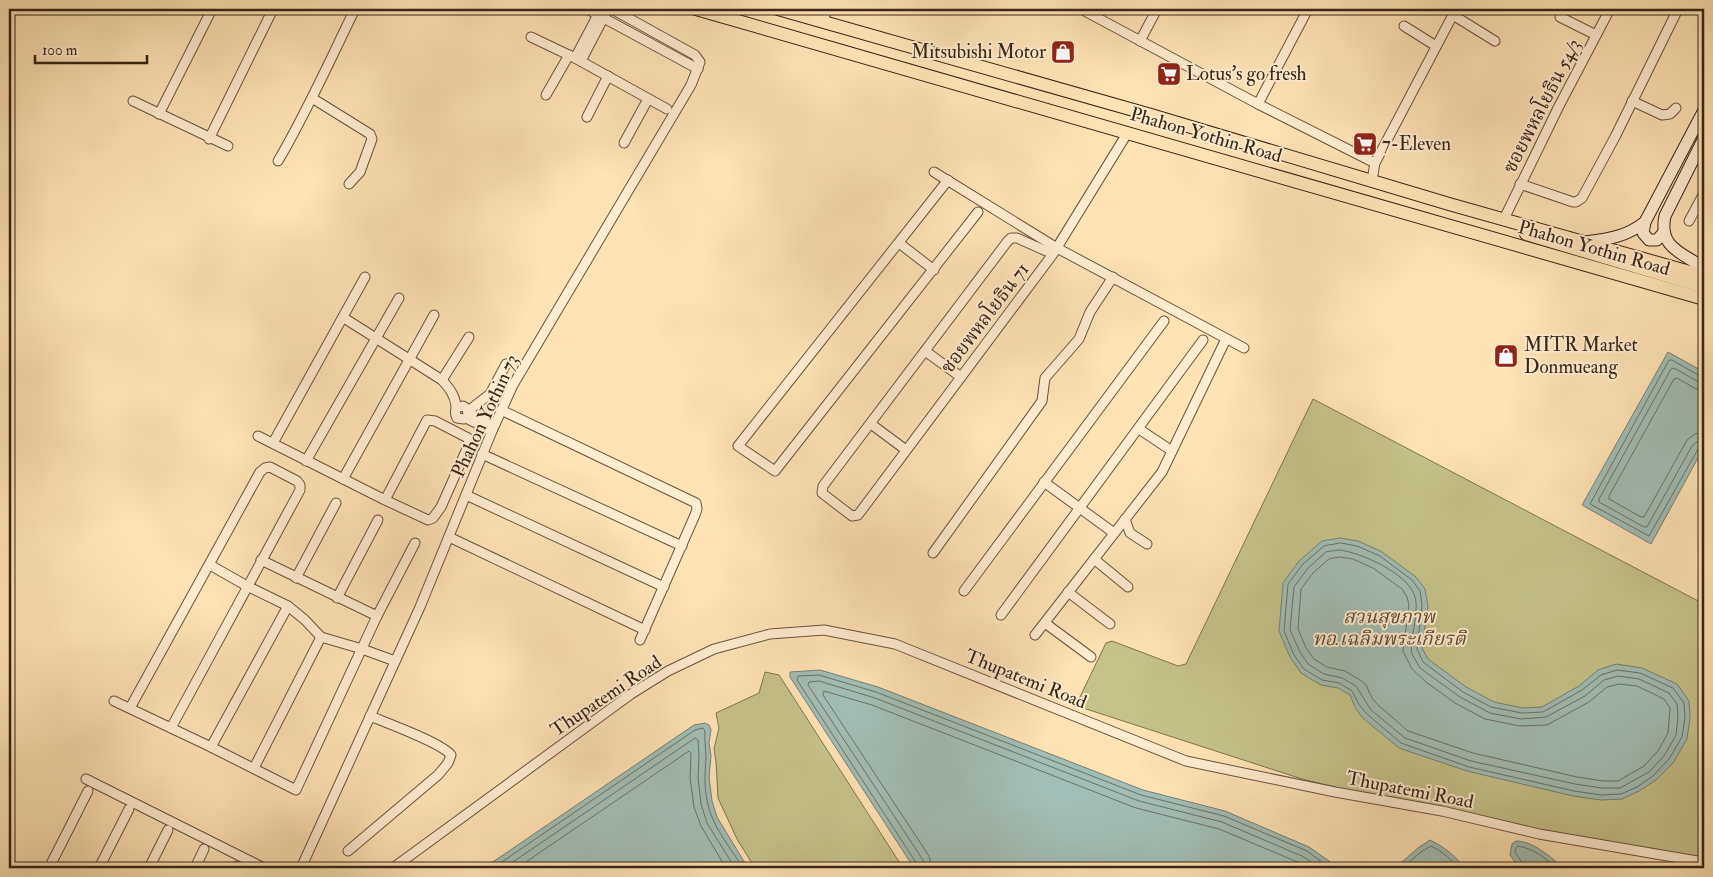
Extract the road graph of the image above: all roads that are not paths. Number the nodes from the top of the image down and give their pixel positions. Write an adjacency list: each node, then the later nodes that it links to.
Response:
1 (212, 9): 38 (street)
2 (273, 9): 42 (street)
3 (354, 9): 30 (street)
4 (588, 9): 15 (street)
5 (610, 9): 15 (street); 27 (street)
6 (696, 9): 22 (main road, Phahon Yothin Road)
7 (778, 9): 16 (main road, Phahon Yothin Road)
8 (828, 9): 18 (street)
9 (1081, 9): 23 (street)
10 (1157, 9): 23 (street)
11 (1308, 9): 34 (street)
12 (1610, 9): 20 (street, ซอยพหลโยธิน 54/3)
13 (1678, 9): 33 (street)
14 (1454, 12): 24 (street); 25 (street)
15 (601, 14): 26 (street); 27 (street)
16 (797, 14): 18 (main road, Phahon Yothin Road); 22 (main road)
17 (1560, 17): 20 (street)
18 (822, 21): 49 (main road, Phahon Yothin Road)
19 (1404, 26): 25 (street)
20 (1596, 35): 51 (street, ซอยพหลโยธิน 54/3)
21 (531, 37): 26 (street)
22 (794, 37): 40 (main road, Phahon Yothin Road)
23 (1140, 41): 34 (street)
24 (1496, 41)
25 (1436, 46): 46 (street)
26 (575, 58): 28 (street); 29 (street)
27 (698, 69): 84 (street, Phahon Yothin 73)
28 (608, 76): 31 (street); 39 (street)
29 (546, 95)
30 (312, 98): 45 (street); 50 (street)
31 (648, 99): 36 (street); 43 (street)
32 (134, 101): 38 (street)
33 (1632, 101): 35 (street); 51 (street)
34 (1258, 104): 46 (street)
35 (1676, 108)
36 (667, 109)
37 (1704, 110): 58 (main road)
38 (160, 114): 42 (street)
39 (587, 117)
40 (1128, 132): 53 (main road, Phahon Yothin Road); 62 (street, ซอยพหลโยธิน 71)
41 (1704, 138): 59 (main road)
42 (209, 139): 44 (street)
43 (624, 143)
44 (228, 146)
45 (278, 161)
46 (1376, 163): 49 (street)
47 (934, 172): 48 (street)
48 (948, 180): 61 (street); 62 (street)
49 (1372, 180): 53 (main road); 54 (main road, Phahon Yothin Road)
50 (349, 184)
51 (1520, 184): 56 (street, ซอยพหลโยธิน 54/3)
52 (1704, 194): 57 (street)
53 (1363, 200): 70 (main road, Phahon Yothin Road)
54 (1470, 209): 56 (main road, Phahon Yothin Road); 68 (main road)
55 (978, 212): 64 (street)
56 (1504, 220): 60 (main road, Phahon Yothin Road)
57 (1689, 221)
58 (1645, 222): 59 (main road); 60 (main road)
59 (1664, 232): 63 (main road)
60 (1585, 242): 65 (main road, Phahon Yothin Road)
61 (899, 243): 64 (street); 64 (street)
62 (1055, 251): 67 (street); 79 (street); 82 (street, ซอยพหลโยธิน 71)
63 (1704, 268)
64 (934, 270)
65 (1704, 276)
66 (365, 277): 72 (street)
67 (1113, 277): 76 (street); 109 (street)
68 (1704, 287)
69 (399, 298): 75 (street)
70 (1704, 299)
71 (434, 315): 80 (street)
72 (344, 318): 75 (street); 91 (street)
73 (1164, 321): 97 (street)
74 (469, 337): 83 (street)
75 (377, 338): 80 (street); 95 (street)
76 (1226, 339): 78 (street); 93 (street)
77 (1203, 340): 88 (street)
78 (1244, 348)
79 (925, 351): 82 (street); 86 (street)
80 (408, 359): 83 (street); 96 (street)
81 (506, 364): 85 (street)
82 (961, 377): 92 (street, ซอยพหลโยธิน 71)
83 (442, 380): 85 (street)
84 (501, 410): 87 (street, Phahon Yothin 73); 108 (street)
85 (463, 413): 87 (street); 89 (street)
86 (871, 424): 92 (street); 92 (street, ซอยพหลโยธิน 71)
87 (493, 427): 94 (street, Phahon Yothin 73)
88 (1139, 429): 93 (street); 101 (street)
89 (454, 430): 99 (street); 99 (street)
90 (258, 436): 91 (street)
91 (273, 444): 95 (street)
92 (906, 450)
93 (1172, 451): 102 (street)
94 (482, 454): 98 (street, Phahon Yothin 73); 108 (street)
95 (306, 461): 96 (street)
96 (343, 479): 99 (street)
97 (1044, 482): 101 (street); 117 (street)
98 (466, 496): 105 (street, Phahon Yothin 73); 115 (street)
99 (385, 500)
100 (336, 503): 113 (street)
101 (1080, 508): 104 (street); 121 (street)
102 (1126, 519): 104 (street); 107 (street)
103 (378, 520): 119 (street)
104 (1114, 533): 110 (street)
105 (449, 537): 125 (street); 131 (street, Phahon Yothin 73)
106 (415, 543): 122 (street)
107 (1147, 544)
108 (682, 546): 115 (street)
109 (933, 553)
110 (1094, 559): 116 (street); 118 (street)
111 (261, 560): 112 (street); 113 (street); 114 (street)
112 (210, 565): 114 (street); 133 (street)
113 (296, 578): 119 (street)
114 (247, 586): 120 (street); 135 (street)
115 (664, 587): 125 (street)
116 (1128, 587)
117 (964, 591)
118 (1068, 592): 123 (street); 124 (street)
119 (337, 598): 122 (street)
120 (288, 606): 127 (street); 136 (street)
121 (1002, 615)
122 (377, 616): 129 (street)
123 (1045, 622): 126 (street); 130 (street)
124 (1110, 624)
125 (645, 630): 128 (street)
126 (1035, 635)
127 (320, 637): 129 (street); 137 (street)
128 (640, 640)
129 (362, 649): 131 (street); 137 (street)
130 (1091, 658)
131 (395, 661): 134 (street, Phahon Yothin 73)
132 (114, 702): 133 (street)
133 (130, 708): 135 (street)
134 (370, 716): 143 (street); 150 (street, Phahon Yothin 73)
135 (171, 728): 136 (street)
136 (211, 747): 137 (street)
137 (254, 768)
138 (86, 779): 149 (street)
139 (88, 792): 145 (street)
140 (129, 809): 146 (street)
141 (168, 830): 147 (street)
142 (204, 849): 148 (street)
143 (348, 850)
144 (1704, 860): 151 (street, Thupatemi Road)
145 (49, 868)
146 (99, 868)
147 (149, 868)
148 (195, 868)
149 (264, 868)
150 (301, 868)
151 (393, 868)

